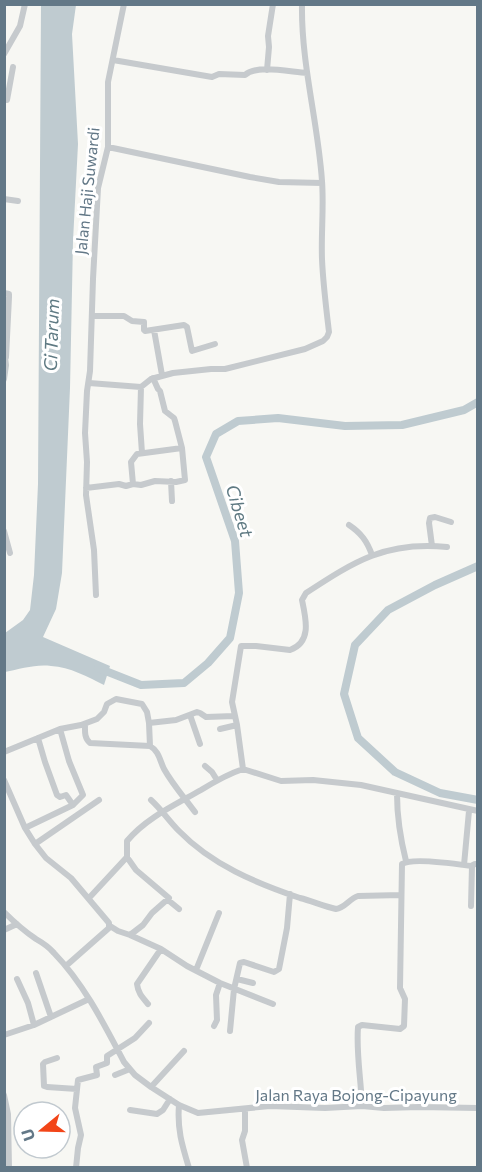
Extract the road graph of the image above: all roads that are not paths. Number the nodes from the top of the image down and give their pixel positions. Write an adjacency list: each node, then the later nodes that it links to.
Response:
1 (25, 4): 5 (street)
2 (124, 4): 6 (street, Jalan Haji Suwardi)
3 (273, 4): 8 (street)
4 (302, 4): 9 (street)
5 (4, 54)
6 (113, 60): 8 (street); 12 (street, Jalan Haji Suwardi)
7 (13, 67): 10 (street)
8 (267, 70): 9 (street)
9 (307, 74): 13 (street)
10 (7, 84): 11 (street)
11 (7, 100)
12 (108, 147): 13 (street); 17 (street, Jalan Haji Suwardi)
13 (322, 183): 21 (street)
14 (4, 199): 15 (street)
15 (18, 201)
16 (4, 293): 20 (street)
17 (92, 316): 18 (street); 24 (street, Jalan Haji Suwardi)
18 (154, 330): 19 (street); 21 (street)
19 (215, 344)
20 (5, 357): 23 (street)
21 (162, 375): 22 (street)
22 (153, 378): 25 (street); 26 (street)
23 (4, 379)
24 (89, 382): 25 (street); 30 (street, Jalan Haji Suwardi)
25 (141, 387): 27 (street)
26 (182, 448): 27 (street); 28 (street)
27 (142, 453): 29 (street)
28 (171, 482): 29 (street); 31 (street)
29 (133, 484): 30 (street)
30 (86, 488): 39 (street, Jalan Haji Suwardi)
31 (172, 501)
32 (451, 522): 35 (street)
33 (349, 525): 38 (street)
34 (4, 531): 37 (street)
35 (432, 546): 36 (street); 38 (street)
36 (447, 547)
37 (10, 553)
38 (372, 555): 41 (street)
39 (96, 595)
40 (190, 715): 41 (street); 42 (street); 48 (street)
41 (234, 716): 44 (street)
42 (148, 723): 43 (street); 49 (street)
43 (85, 724): 45 (street); 49 (street)
44 (237, 725): 46 (street); 52 (street)
45 (60, 729): 47 (street); 59 (street)
46 (220, 729)
47 (38, 738): 50 (street); 59 (street)
48 (200, 744)
49 (150, 746): 56 (street)
50 (4, 752)
51 (205, 766): 54 (street)
52 (243, 769): 54 (street); 55 (street)
53 (4, 780): 65 (street)
54 (217, 780): 56 (street)
55 (397, 794): 61 (street); 69 (street)
56 (185, 798): 60 (street); 62 (street)
57 (99, 800): 66 (street)
58 (151, 800): 60 (street)
59 (73, 805): 64 (street)
60 (163, 811): 72 (street); 74 (street)
61 (469, 811): 63 (street); 70 (street)
62 (195, 812)
63 (477, 812)
64 (46, 817): 65 (street); 66 (street)
65 (25, 828): 67 (street)
66 (55, 831): 67 (street)
67 (35, 844): 74 (street)
68 (129, 860): 75 (street)
69 (406, 861): 70 (street); 73 (street)
70 (464, 865): 71 (street)
71 (475, 865): 76 (street)
72 (290, 894): 73 (street); 89 (street)
73 (401, 895): 112 (street)
74 (89, 898): 81 (street)
75 (168, 900): 77 (street); 83 (street)
76 (471, 906)
77 (179, 909)
78 (4, 912): 80 (street, Jalan Raya Bojong-Cipayung)
79 (219, 913): 86 (street)
80 (17, 924): 82 (street); 85 (street, Jalan Raya Bojong-Cipayung)
81 (110, 926): 83 (street); 85 (street)
82 (4, 930)
83 (130, 935): 84 (street)
84 (161, 949): 86 (street); 94 (street)
85 (67, 965): 93 (street, Jalan Raya Bojong-Cipayung)
86 (196, 970): 90 (street)
87 (36, 973): 96 (street)
88 (17, 979): 98 (street)
89 (237, 979): 91 (street); 92 (street)
90 (220, 983): 92 (street); 99 (street)
91 (253, 983)
92 (234, 989): 95 (street); 100 (street)
93 (89, 999): 96 (street); 102 (street, Jalan Raya Bojong-Cipayung)
94 (148, 1004)
95 (273, 1004)
96 (51, 1017): 98 (street)
97 (149, 1023): 102 (street)
98 (34, 1025): 101 (street)
99 (214, 1026)
100 (230, 1031)
101 (4, 1035)
102 (118, 1050): 105 (street, Jalan Raya Bojong-Cipayung); 108 (street)
103 (184, 1051): 107 (street)
104 (57, 1058): 108 (street)
105 (130, 1069): 106 (street); 107 (street, Jalan Raya Bojong-Cipayung)
106 (115, 1074)
107 (151, 1087): 110 (street, Jalan Raya Bojong-Cipayung)
108 (77, 1089): 118 (street)
109 (4, 1095): 116 (street)
110 (170, 1099): 111 (street, Jalan Raya Bojong-Cipayung); 115 (street)
111 (179, 1106): 114 (street, Jalan Raya Bojong-Cipayung); 119 (street)
112 (362, 1106): 113 (street, Jalan Raya Bojong-Cipayung); 114 (street, Jalan Raya Bojong-Cipayung)
113 (477, 1108)
114 (245, 1109): 120 (street)
115 (130, 1110)
116 (6, 1114): 117 (street)
117 (9, 1167)
118 (76, 1167)
119 (189, 1167)
120 (247, 1167)

